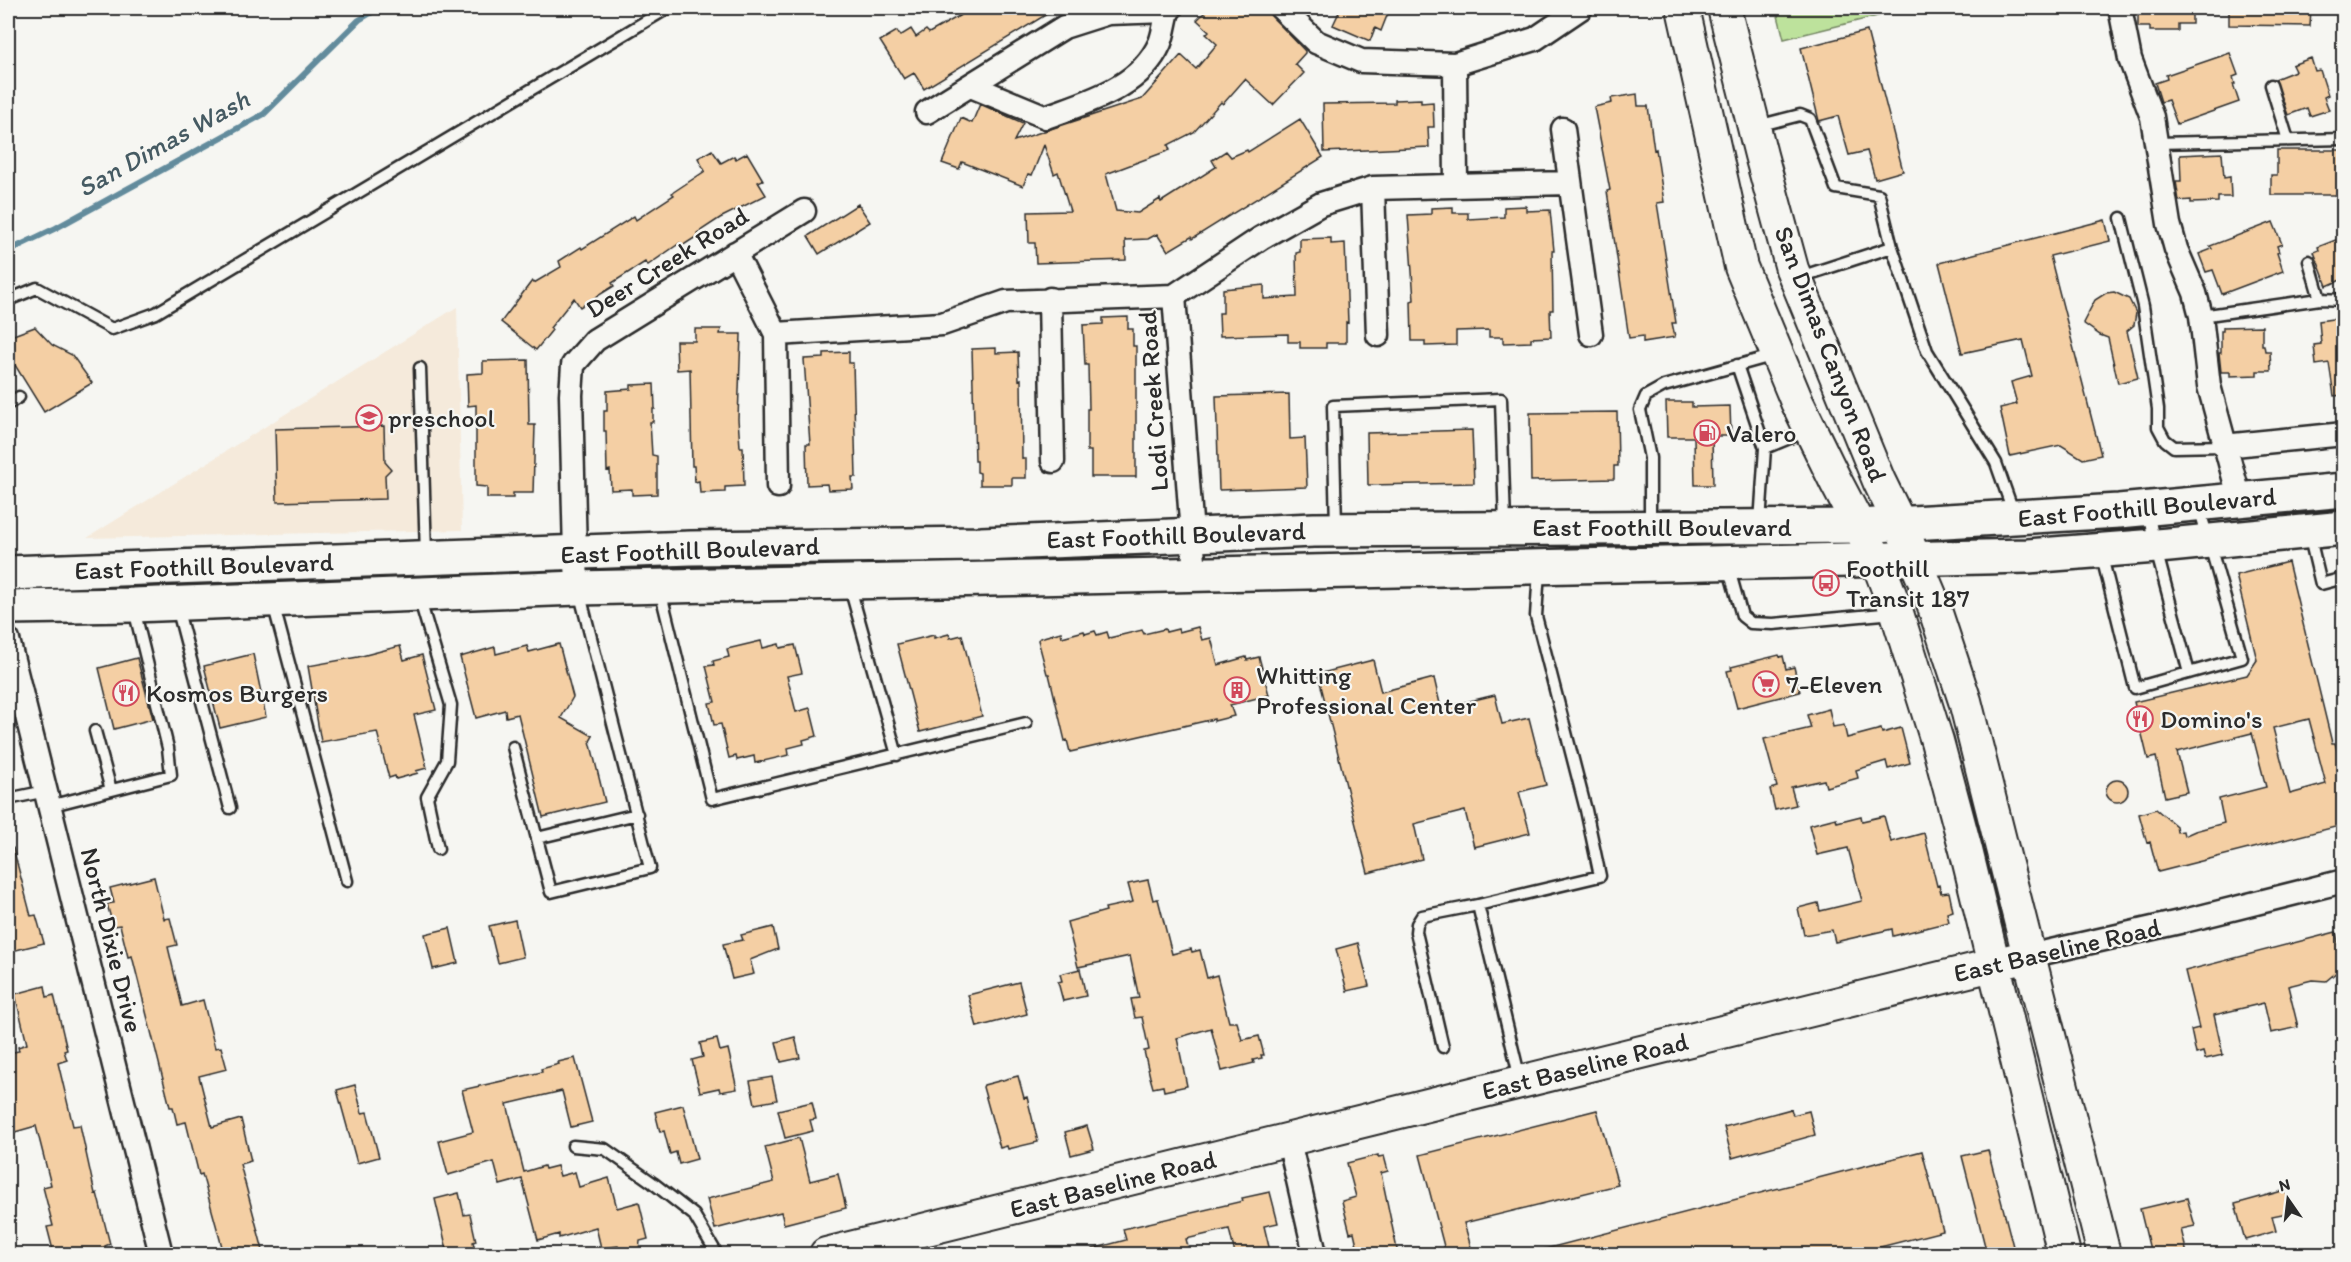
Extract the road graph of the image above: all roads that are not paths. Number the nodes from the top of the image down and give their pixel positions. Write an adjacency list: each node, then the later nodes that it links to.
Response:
1 (668, 8): 29 (lane)
2 (1281, 8): 8 (street)
3 (1581, 8): 8 (street)
4 (1683, 8): 35 (main road, San Dimas Canyon Road)
5 (1724, 8): 12 (main road, San Dimas Canyon Road)
6 (2120, 8): 16 (street)
7 (1169, 9): 9 (street); 9 (street)
8 (1455, 63): 18 (street)
9 (971, 86): 11 (street)
10 (2271, 86): 15 (lane)
11 (927, 112)
12 (1754, 126): 22 (lane); 25 (main road, San Dimas Canyon Road)
13 (1563, 129): 17 (street)
14 (2343, 139): 15 (lane)
15 (2288, 140): 16 (lane)
16 (2156, 143): 31 (street)
17 (1569, 183): 18 (street); 33 (street)
18 (1456, 185): 19 (street)
19 (1373, 188): 26 (street); 34 (street)
20 (804, 211): 23 (street, Deer Creek Road)
21 (2121, 218): 42 (lane)
22 (1892, 247): 25 (lane); 50 (lane)
23 (735, 253): 32 (street); 63 (street, Deer Creek Road)
24 (2309, 261): 28 (lane)
25 (1796, 279): 51 (main road, San Dimas Canyon Road)
26 (1174, 296): 27 (street); 59 (street, Lodi Creek Road)
27 (1050, 299): 32 (street); 44 (street)
28 (2320, 299): 30 (lane); 31 (lane)
29 (8, 300)
30 (2343, 300)
31 (2201, 315): 42 (street)
32 (776, 334): 45 (street)
33 (1591, 334)
34 (1378, 335)
35 (1777, 354): 36 (lane); 40 (main road, San Dimas Canyon Road)
36 (1737, 365): 43 (lane); 54 (lane)
37 (420, 368): 65 (lane)
38 (19, 397): 39 (lane)
39 (8, 404)
40 (1811, 430): 43 (lane); 53 (main road, San Dimas Canyon Road)
41 (2343, 434): 42 (street)
42 (2224, 446): 47 (street)
43 (1765, 448): 52 (lane)
44 (1053, 461)
45 (778, 486)
46 (2343, 490): 47 (main road, East Foothill Boulevard)
47 (2240, 500): 48 (main road, East Foothill Boulevard)
48 (2198, 503): 49 (main road, East Foothill Boulevard); 60 (lane)
49 (2148, 508): 50 (main road, East Foothill Boulevard); 61 (lane)
50 (2015, 518): 51 (main road, East Foothill Boulevard)
51 (1900, 524): 53 (main road, East Foothill Boulevard); 64 (main road, San Dimas Canyon Road)
52 (1760, 526): 53 (main road, East Foothill Boulevard); 54 (main road, East Foothill Boulevard)
53 (1860, 526): 66 (main road, San Dimas Canyon Road)
54 (1650, 527): 55 (main road, East Foothill Boulevard)
55 (1505, 528): 57 (main road, East Foothill Boulevard); 57 (lane)
56 (2343, 528): 58 (main road, East Foothill Boulevard)
57 (1336, 530): 59 (main road, East Foothill Boulevard)
58 (2308, 531): 60 (main road, East Foothill Boulevard); 71 (lane)
59 (1191, 533): 63 (main road, East Foothill Boulevard); 70 (street, Lodi Creek Road)
60 (2211, 541): 61 (main road, East Foothill Boulevard); 82 (lane)
61 (2155, 546): 62 (main road, East Foothill Boulevard); 82 (lane)
62 (2101, 550): 64 (main road, East Foothill Boulevard); 82 (lane)
63 (575, 554): 65 (main road, East Foothill Boulevard); 74 (street, Deer Creek Road)
64 (1914, 557): 66 (main road, East Foothill Boulevard); 97 (main road, San Dimas Canyon Road)
65 (426, 559): 69 (main road, East Foothill Boulevard)
66 (1877, 560): 67 (main road, East Foothill Boulevard); 80 (main road, San Dimas Canyon Road)
67 (1727, 563): 68 (main road, East Foothill Boulevard); 80 (lane)
68 (1539, 567): 70 (main road, East Foothill Boulevard); 96 (lane)
69 (8, 573)
70 (1195, 574): 72 (main road, East Foothill Boulevard)
71 (2343, 578)
72 (848, 582): 73 (main road, East Foothill Boulevard); 86 (lane)
73 (659, 587): 74 (main road, East Foothill Boulevard); 86 (lane)
74 (578, 588): 75 (main road, East Foothill Boulevard); 91 (lane)
75 (418, 594): 76 (main road, East Foothill Boulevard); 93 (lane)
76 (272, 600): 77 (main road, East Foothill Boulevard); 94 (lane)
77 (177, 604): 78 (main road, East Foothill Boulevard); 90 (lane)
78 (133, 605): 79 (main road, East Foothill Boulevard); 87 (lane)
79 (8, 607)
80 (1897, 613): 98 (main road, San Dimas Canyon Road)
81 (8, 640): 89 (street, North Dixie Drive)
82 (2189, 673)
83 (1026, 723): 86 (lane)
84 (95, 731): 87 (lane)
85 (513, 747): 92 (lane)
86 (897, 754)
87 (111, 790): 89 (lane)
88 (8, 799): 89 (lane)
89 (48, 799): 103 (street, North Dixie Drive)
90 (230, 808)
91 (637, 814): 92 (lane); 92 (lane)
92 (537, 838)
93 (438, 849)
94 (347, 880)
95 (2343, 881): 97 (street, East Baseline Road)
96 (1478, 904): 99 (lane); 100 (lane)
97 (2029, 956): 98 (main road, East Baseline Road); 108 (main road, San Dimas Canyon Road)
98 (1994, 964): 100 (main road, East Baseline Road); 107 (main road, San Dimas Canyon Road)
99 (1443, 1047)
100 (1521, 1082): 101 (main road, East Baseline Road)
101 (1289, 1141): 105 (main road, East Baseline Road); 106 (street)
102 (573, 1146): 104 (lane)
103 (161, 1254)
104 (717, 1254)
105 (826, 1254)
106 (1315, 1254)
107 (2064, 1254)
108 (2104, 1254)

